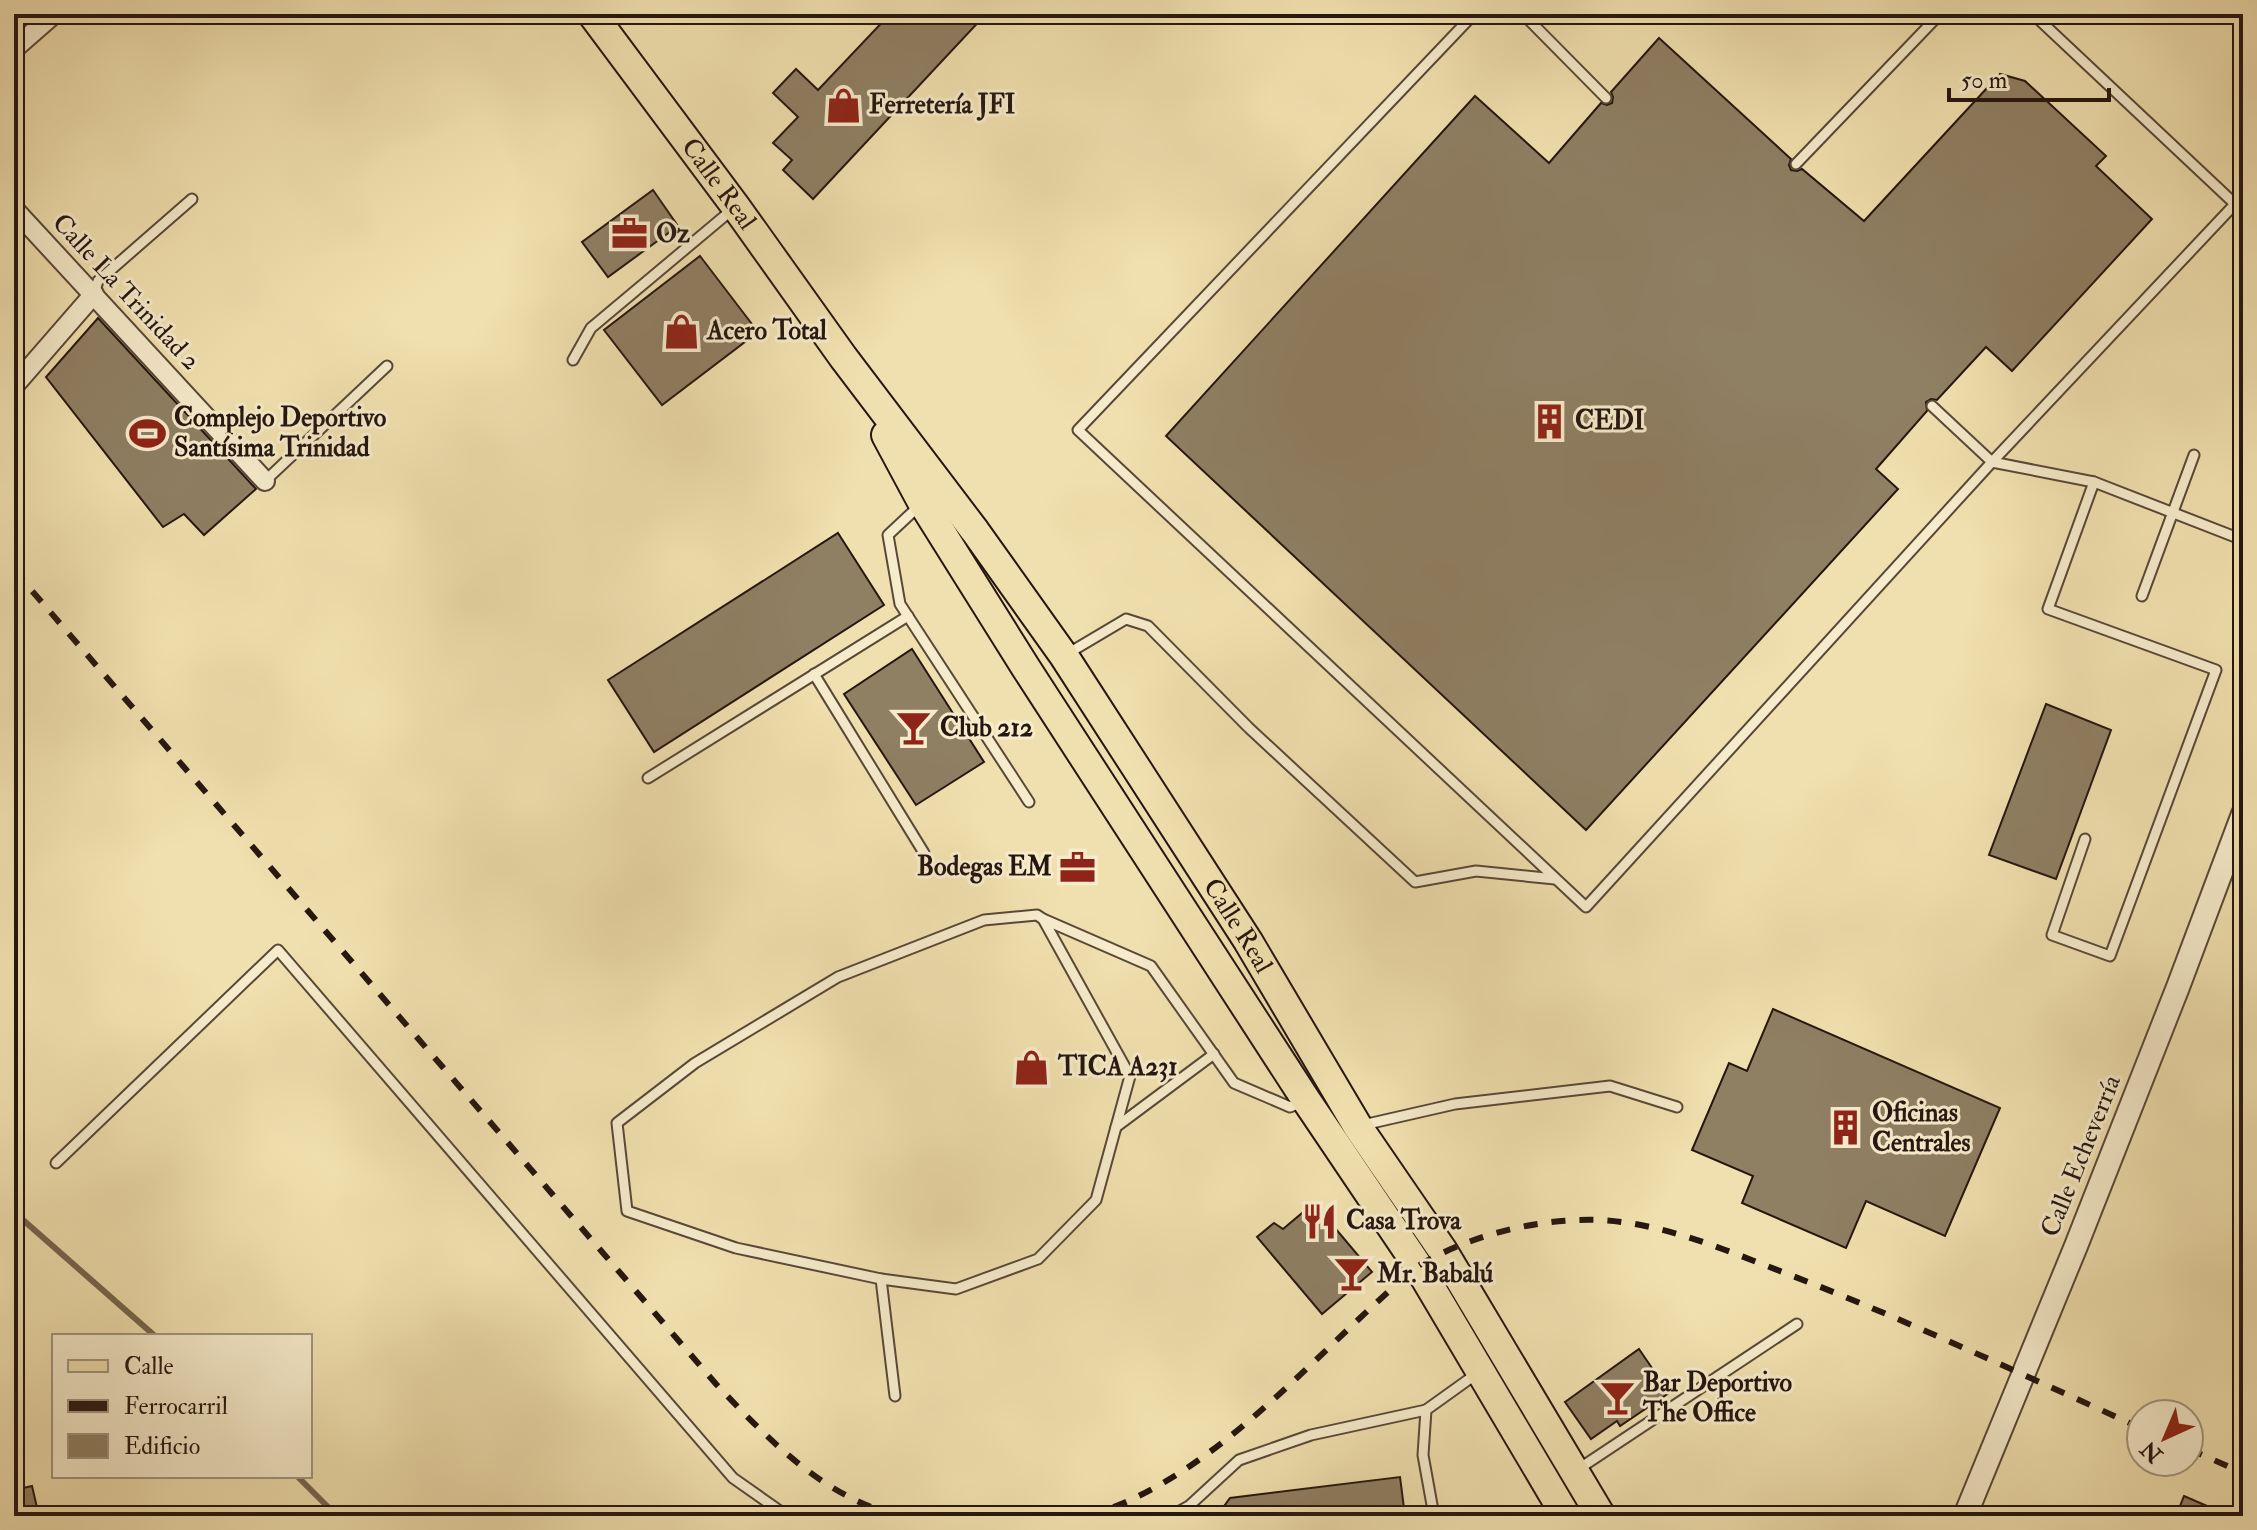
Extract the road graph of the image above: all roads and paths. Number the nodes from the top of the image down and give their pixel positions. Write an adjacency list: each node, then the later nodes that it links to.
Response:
1 (54, 14): 7 (street)
2 (592, 14): 11 (main road, Calle Real)
3 (1474, 14): 37 (lane)
4 (1523, 14): 8 (lane)
5 (1940, 14): 9 (lane)
6 (2033, 14): 20 (lane)
7 (14, 49)
8 (1606, 98)
9 (1796, 164)
10 (192, 199): 13 (lane)
11 (736, 207): 14 (main road, Calle Real); 15 (lane)
12 (14, 209): 13 (street, Calle La Trinidad 2)
13 (94, 294): 17 (street); 21 (street, Calle La Trinidad 2)
14 (843, 357): 23 (main road, Calle Real); 29 (main road, Calle Real)
15 (573, 360)
16 (387, 366): 21 (lane)
17 (14, 386)
18 (1932, 406): 20 (lane)
19 (2194, 455): 24 (lane)
20 (1992, 462): 22 (lane); 37 (lane)
21 (265, 481)
22 (2094, 482): 24 (lane); 35 (lane)
23 (922, 502): 26 (main road, Calle Real); 28 (lane)
24 (2173, 513): 25 (lane); 27 (lane)
25 (2243, 540)
26 (980, 594): 29 (main road); 31 (main road, Calle Real)
27 (2142, 596)
28 (908, 616): 30 (lane); 33 (lane)
29 (1064, 656): 31 (main road); 37 (lane); 43 (main road, Calle Real)
30 (814, 674): 32 (lane); 36 (lane)
31 (1076, 745): 40 (main road, Calle Real)
32 (648, 778)
33 (1029, 802)
34 (2243, 814): 57 (street, Calle Echeverría)
35 (2085, 839)
36 (924, 853)
37 (1555, 879)
38 (1043, 919): 39 (lane); 42 (lane); 45 (lane)
39 (1214, 1054): 40 (lane); 42 (lane)
40 (1306, 1100): 47 (main road, Calle Real)
41 (1677, 1107): 43 (lane)
42 (1116, 1127): 45 (lane)
43 (1358, 1127): 50 (main road, Calle Real)
44 (56, 1163): 52 (lane)
45 (881, 1279): 48 (lane)
46 (1797, 1324): 50 (lane)
47 (1480, 1371): 49 (lane); 51 (main road, Calle Real)
48 (895, 1396)
49 (1426, 1410): 53 (lane); 54 (lane)
50 (1575, 1472): 51 (lane); 56 (main road, Calle Real)
51 (1548, 1487): 55 (main road, Calle Real)
52 (787, 1516)
53 (1171, 1516)
54 (1434, 1516)
55 (1567, 1516)
56 (1601, 1516)
57 (1965, 1516)

